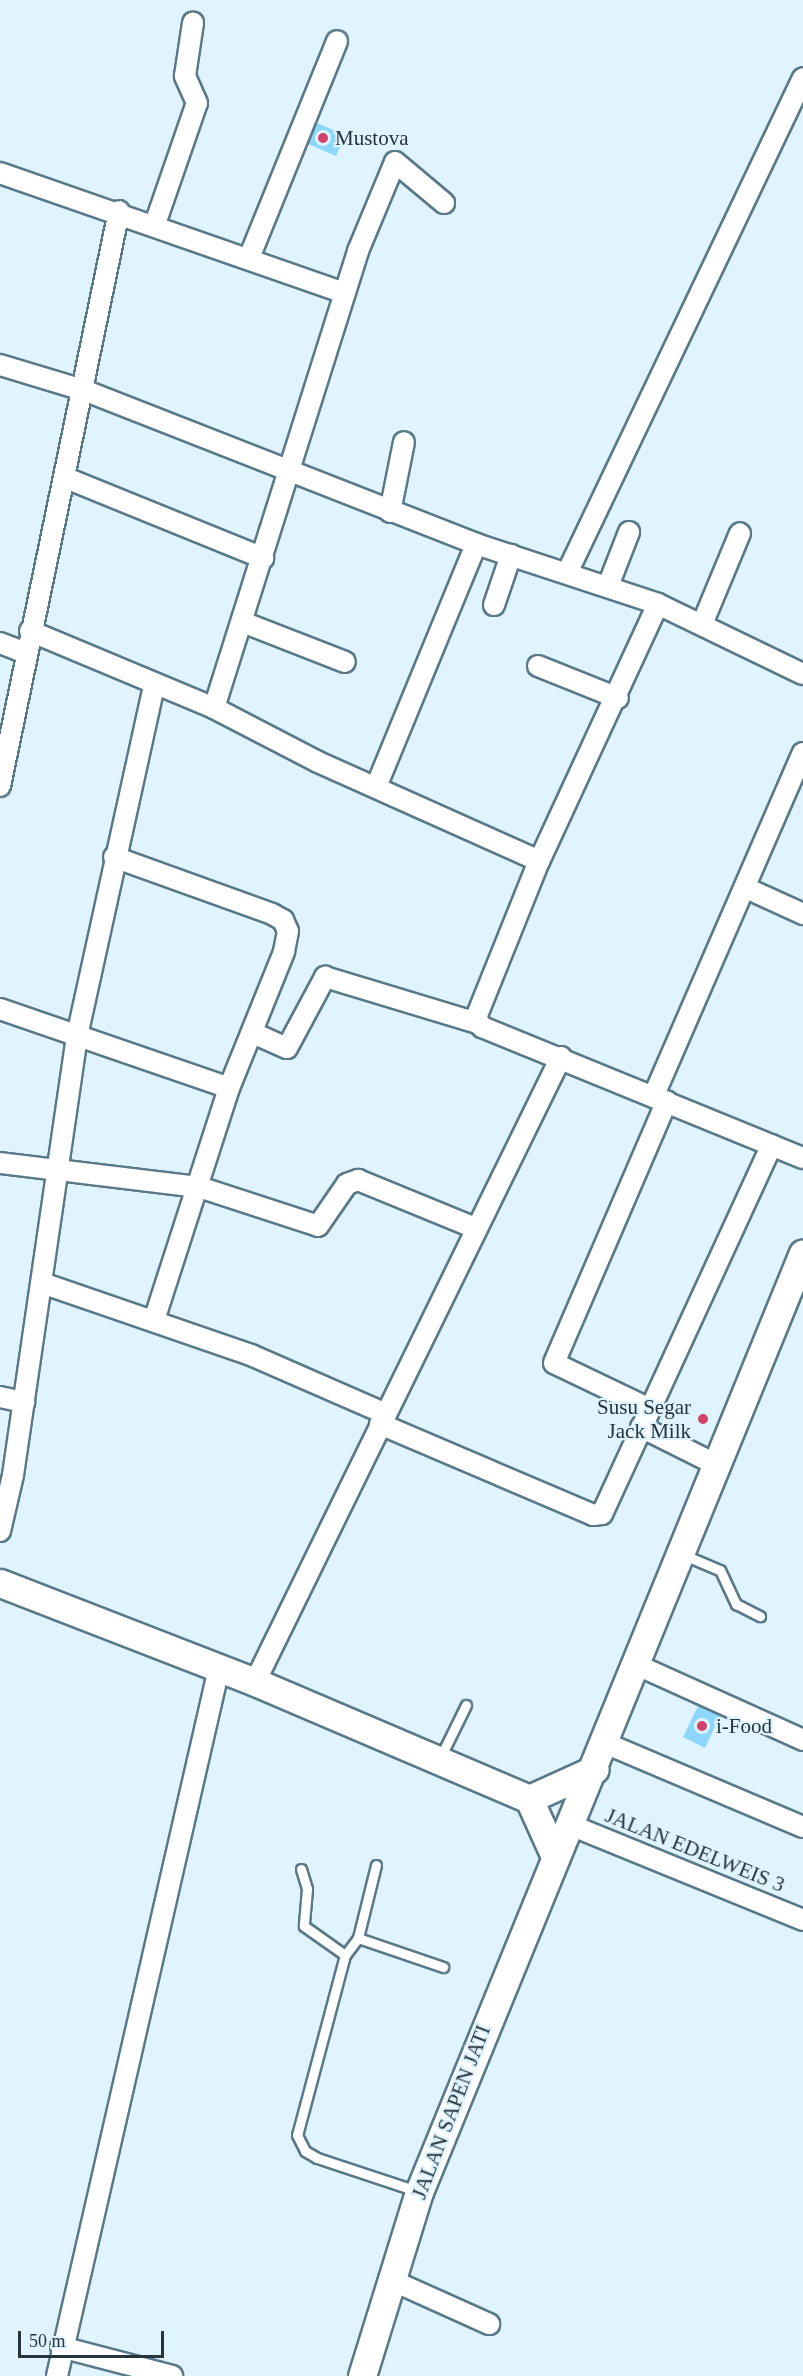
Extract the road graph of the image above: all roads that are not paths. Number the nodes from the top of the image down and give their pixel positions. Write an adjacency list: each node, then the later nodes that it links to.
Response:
1 (193, 23): 7 (street)
2 (337, 41): 8 (street)
3 (803, 78): 21 (street)
4 (0, 173): 6 (street)
5 (444, 203): 9 (street)
6 (119, 211): 7 (street); 11 (street)
7 (155, 224): 8 (street)
8 (249, 258): 9 (street)
9 (345, 293): 13 (street)
10 (0, 365): 11 (street)
11 (86, 391): 13 (street); 14 (street)
12 (404, 442): 15 (street)
13 (288, 474): 15 (street); 20 (street)
14 (66, 478): 20 (street); 27 (street)
15 (390, 512): 18 (street)
16 (629, 532): 22 (street)
17 (740, 533): 25 (street)
18 (476, 544): 19 (street); 39 (street)
19 (511, 555): 21 (street); 24 (street)
20 (263, 558): 26 (street)
21 (567, 573): 22 (street)
22 (608, 586): 23 (street)
23 (658, 604): 25 (street); 34 (street)
24 (494, 605)
25 (703, 622): 32 (street)
26 (245, 623): 30 (street); 35 (street)
27 (30, 631): 29 (street); 33 (street)
28 (0, 643): 29 (street)
29 (24, 652): 37 (street)
30 (345, 662)
31 (538, 666): 34 (street)
32 (803, 674)
33 (154, 685): 35 (street); 40 (street)
34 (618, 698): 41 (street)
35 (214, 708): 39 (street)
36 (803, 753): 42 (street)
37 (3, 760): 38 (street)
38 (0, 786)
39 (376, 787): 41 (street)
40 (114, 857): 46 (street); 47 (street)
41 (539, 861): 45 (street)
42 (746, 888): 43 (street); 50 (street)
43 (803, 914)
44 (0, 1010): 47 (street)
45 (477, 1023): 46 (street); 48 (street)
46 (253, 1034): 49 (street)
47 (77, 1036): 49 (street); 54 (street)
48 (561, 1056): 50 (street); 56 (street)
49 (229, 1088): 55 (street)
50 (660, 1098): 51 (street); 62 (street)
51 (772, 1145): 52 (street); 62 (street)
52 (803, 1158)
53 (0, 1163): 54 (street)
54 (58, 1173): 55 (street); 58 (street)
55 (199, 1187): 56 (street); 59 (street)
56 (475, 1228): 63 (street)
57 (803, 1253): 64 (street, JALAN SAPEN JATI)
58 (42, 1283): 59 (street); 61 (street)
59 (154, 1320): 63 (street)
60 (0, 1397): 61 (street)
61 (24, 1402): 65 (street)
62 (646, 1418): 63 (street); 64 (street)
63 (383, 1419): 72 (street)
64 (717, 1465): 67 (street, JALAN SAPEN JATI)
65 (7, 1473): 66 (street)
66 (0, 1531)
67 (681, 1554): 69 (lane); 70 (street, JALAN SAPEN JATI)
68 (0, 1583): 71 (street)
69 (760, 1616)
70 (637, 1665): 74 (street); 75 (street, JALAN SAPEN JATI)
71 (219, 1668): 72 (street); 91 (street)
72 (255, 1682): 76 (street)
73 (466, 1705): 76 (lane)
74 (803, 1740)
75 (605, 1743): 77 (street, JALAN SAPEN JATI); 80 (street)
76 (439, 1760): 78 (street)
77 (595, 1769): 78 (street); 79 (street, JALAN SAPEN JATI)
78 (529, 1798): 81 (street)
79 (568, 1824): 81 (street, JALAN SAPEN JATI); 84 (street, JALAN EDELWEIS 3)
80 (803, 1827)
81 (553, 1852): 88 (street, JALAN SAPEN JATI)
82 (376, 1865): 85 (lane)
83 (301, 1869): 86 (lane)
84 (803, 1920)
85 (358, 1938): 86 (lane); 87 (lane)
86 (345, 1955): 88 (lane)
87 (444, 1967)
88 (419, 2192): 89 (street, JALAN SAPEN JATI)
89 (389, 2279): 90 (street); 94 (street, JALAN SAPEN JATI)
90 (489, 2324)
91 (61, 2347): 92 (street); 93 (street)
92 (57, 2376)
93 (172, 2376)
94 (362, 2376)

